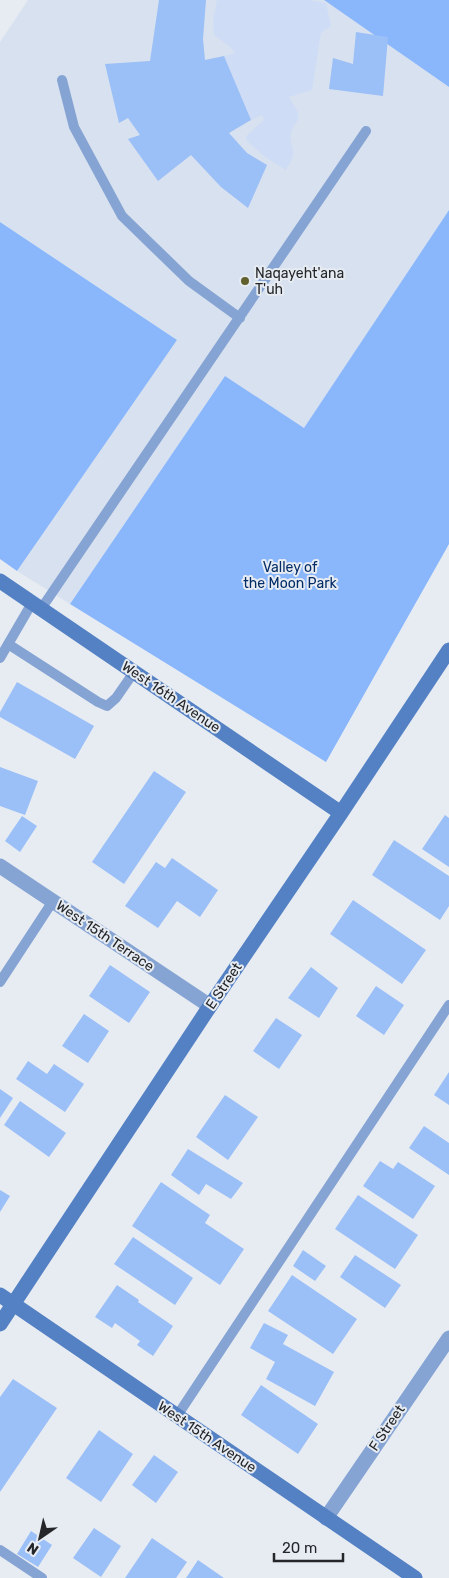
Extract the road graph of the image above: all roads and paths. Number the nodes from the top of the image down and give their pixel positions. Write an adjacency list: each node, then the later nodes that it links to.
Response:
1 (62, 80): 3 (lane)
2 (366, 131): 3 (lane)
3 (240, 318): 5 (lane)
4 (0, 581): 5 (main road, West 16th Avenue)
5 (37, 606): 6 (lane); 9 (main road, West 16th Avenue)
6 (8, 644): 8 (lane); 9 (lane)
7 (449, 650): 10 (main road, E Street)
8 (0, 658)
9 (134, 672): 10 (main road, West 16th Avenue)
10 (342, 813): 15 (main road, E Street)
11 (0, 866): 12 (street, West 15th Terrace)
12 (53, 901): 13 (lane); 15 (street, West 15th Terrace)
13 (0, 982)
14 (449, 1005): 20 (lane)
15 (210, 1006): 17 (main road, E Street)
16 (0, 1295): 17 (main road, West 15th Avenue)
17 (14, 1304): 18 (main road, E Street); 20 (main road, West 15th Avenue)
18 (0, 1324)
19 (449, 1338): 21 (street, F Street)
20 (177, 1416): 21 (main road, West 15th Avenue)
21 (326, 1518): 24 (main road, West 15th Avenue)
22 (0, 1550): 23 (lane)
23 (42, 1578)
24 (415, 1578)

